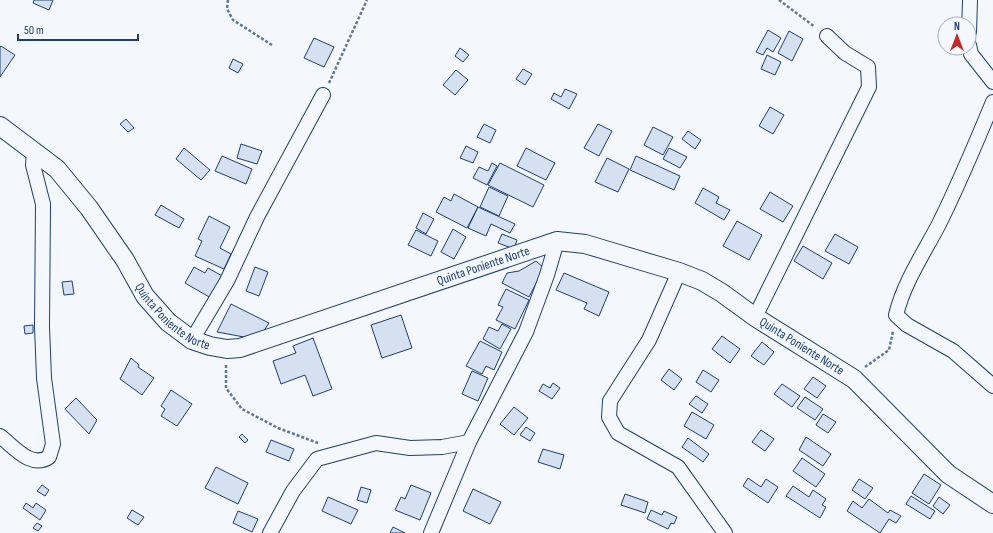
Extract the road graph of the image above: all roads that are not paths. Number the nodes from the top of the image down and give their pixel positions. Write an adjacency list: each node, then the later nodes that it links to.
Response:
1 (970, 0): 2 (street)
2 (970, 16)
3 (826, 36): 12 (street)
4 (973, 56): 5 (street)
5 (993, 82)
6 (323, 95): 13 (street)
7 (993, 102): 14 (street)
8 (0, 126): 9 (street, Quinta Poniente Norte)
9 (34, 151): 13 (street, Quinta Poniente Norte); 15 (street)
10 (557, 241): 11 (street, Quinta Poniente Norte); 13 (street, Quinta Poniente Norte); 16 (street)
11 (679, 272): 12 (street, Quinta Poniente Norte); 20 (street)
12 (755, 317): 17 (street, Quinta Poniente Norte)
13 (192, 340)
14 (993, 386)
15 (0, 436)
16 (469, 442): 18 (street); 19 (street)
17 (993, 504)
18 (270, 533)
19 (431, 533)
20 (725, 533)

